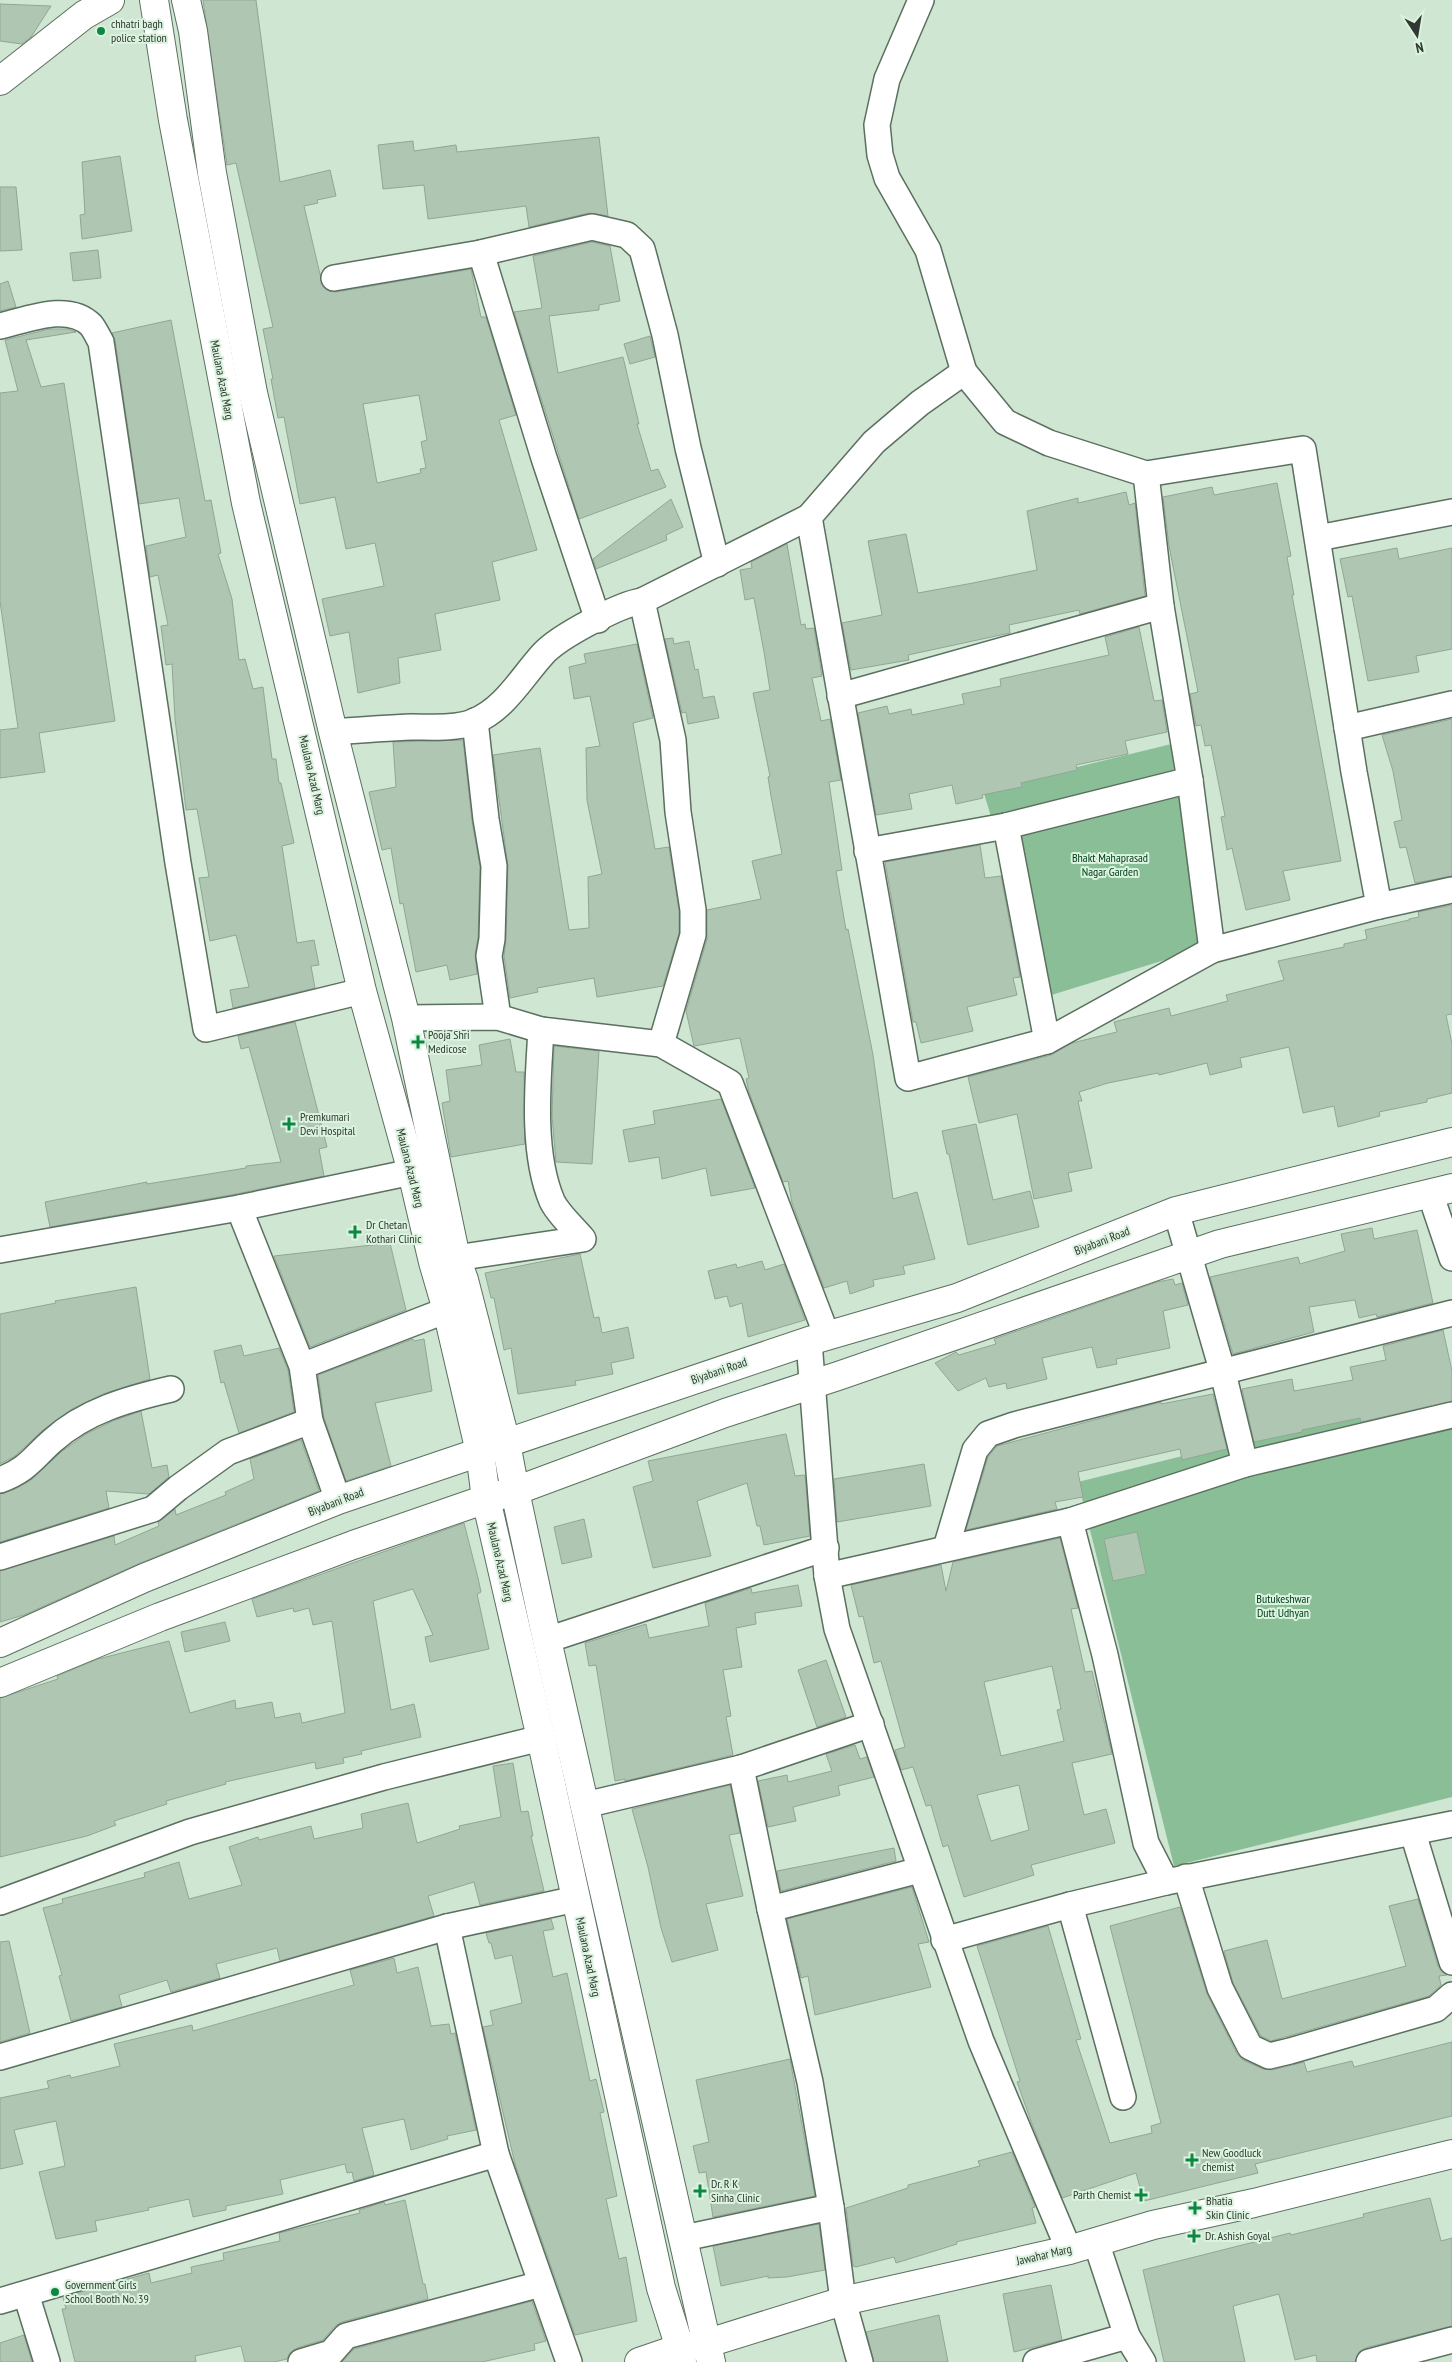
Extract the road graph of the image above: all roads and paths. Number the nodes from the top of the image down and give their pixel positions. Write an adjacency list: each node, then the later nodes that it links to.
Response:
1 (110, 0): 5 (main road)
2 (154, 0): 29 (main road, Maulana Azad Marg)
3 (186, 0): 22 (main road, Maulana Azad Marg)
4 (921, 0): 9 (street)
5 (0, 81)
6 (481, 253): 7 (street); 14 (street); 17 (street)
7 (334, 278)
8 (0, 326): 29 (street)
9 (964, 372): 10 (street); 12 (street)
10 (1146, 474): 13 (street); 16 (street)
11 (1452, 512): 13 (street)
12 (809, 517): 14 (street); 18 (street)
13 (1318, 538): 21 (street)
14 (717, 564): 15 (street)
15 (642, 601): 17 (street); 34 (street)
16 (1162, 606): 18 (street); 23 (street)
17 (598, 620): 20 (street)
18 (840, 696): 25 (street)
19 (1452, 704): 21 (street)
20 (474, 721): 22 (street); 30 (street)
21 (1347, 728): 27 (street)
22 (333, 732): 31 (main road, Maulana Azad Marg)
23 (1190, 780): 24 (street); 28 (street)
24 (1006, 826): 25 (street); 33 (street)
25 (868, 851): 33 (street)
26 (1452, 890): 27 (street)
27 (1379, 906): 28 (street)
28 (1212, 950): 33 (street)
29 (362, 991): 36 (main road, Maulana Azad Marg)
30 (498, 1017): 31 (street); 32 (street)
31 (406, 1018): 42 (main road, Maulana Azad Marg)
32 (541, 1030): 34 (street); 42 (street)
33 (1048, 1041)
34 (661, 1044): 46 (street)
35 (1452, 1142): 39 (main road, Biyabani Road)
36 (412, 1172): 38 (street); 44 (main road, Maulana Azad Marg)
37 (1441, 1191): 41 (main road); 43 (street)
38 (239, 1208): 40 (street); 47 (street)
39 (1176, 1211): 41 (street); 46 (main road, Biyabani Road)
40 (0, 1250)
41 (1188, 1256): 48 (street); 49 (main road)
42 (456, 1258): 53 (main road, Maulana Azad Marg)
43 (1452, 1258)
44 (447, 1310): 47 (street); 54 (main road, Maulana Azad Marg)
45 (1452, 1313): 48 (street)
46 (818, 1339): 49 (street); 53 (main road, Biyabani Road)
47 (302, 1366): 52 (street)
48 (1224, 1373): 55 (street); 62 (street)
49 (812, 1385): 57 (main road); 61 (street)
50 (171, 1389): 56 (street)
51 (1452, 1415): 55 (street)
52 (310, 1421): 58 (street); 63 (street)
53 (506, 1443): 54 (main road, Biyabani Road); 57 (main road, Maulana Azad Marg)
54 (480, 1452): 58 (main road, Biyabani Road); 59 (main road, Maulana Azad Marg)
55 (1245, 1464): 60 (street)
56 (0, 1480)
57 (515, 1491): 59 (main road); 65 (main road, Maulana Azad Marg)
58 (338, 1500): 66 (main road, Biyabani Road)
59 (486, 1500): 67 (main road); 69 (main road, Maulana Azad Marg)
60 (1070, 1520): 62 (street); 75 (street)
61 (826, 1548): 64 (street); 65 (street)
62 (946, 1548): 64 (street)
63 (0, 1557)
64 (827, 1576): 68 (street)
65 (547, 1640): 71 (main road, Maulana Azad Marg)
66 (0, 1643)
67 (0, 1683)
68 (871, 1724): 70 (street); 74 (street)
69 (541, 1738): 76 (main road, Maulana Azad Marg); 77 (street)
70 (741, 1768): 71 (street); 79 (street)
71 (585, 1805): 89 (main road, Maulana Azad Marg)
72 (1452, 1824): 73 (street)
73 (1412, 1833): 75 (street); 82 (street)
74 (920, 1870): 79 (street); 81 (street)
75 (1176, 1879): 78 (street); 83 (street)
76 (576, 1899): 80 (street); 99 (main road, Maulana Azad Marg)
77 (0, 1902)
78 (1070, 1905): 81 (street); 85 (street)
79 (770, 1909): 88 (street)
80 (447, 1927): 84 (street); 86 (street)
81 (944, 1940): 91 (street)
82 (1452, 1962)
83 (1452, 1995)
84 (0, 2056)
85 (1123, 2097)
86 (496, 2154): 92 (street); 93 (street)
87 (1452, 2154): 90 (main road, Jawahar Marg)
88 (831, 2207): 89 (street); 94 (street)
89 (684, 2238): 98 (main road, Maulana Azad Marg)
90 (1096, 2242): 91 (main road, Jawahar Marg); 96 (street)
91 (1068, 2250): 94 (main road, Jawahar Marg)
92 (541, 2284): 101 (street); 102 (street)
93 (26, 2294): 95 (street); 100 (street)
94 (843, 2301): 98 (main road, Jawahar Marg); 104 (street)
95 (0, 2302)
96 (1127, 2336): 105 (street); 106 (street)
97 (1452, 2340): 107 (street)
98 (710, 2353): 99 (main road, Jawahar Marg)
99 (681, 2355): 103 (main road, Jawahar Marg)
100 (47, 2362)
101 (301, 2362)
102 (569, 2362)
103 (639, 2362)
104 (860, 2362)
105 (1036, 2362)
106 (1143, 2362)
107 (1369, 2362)

